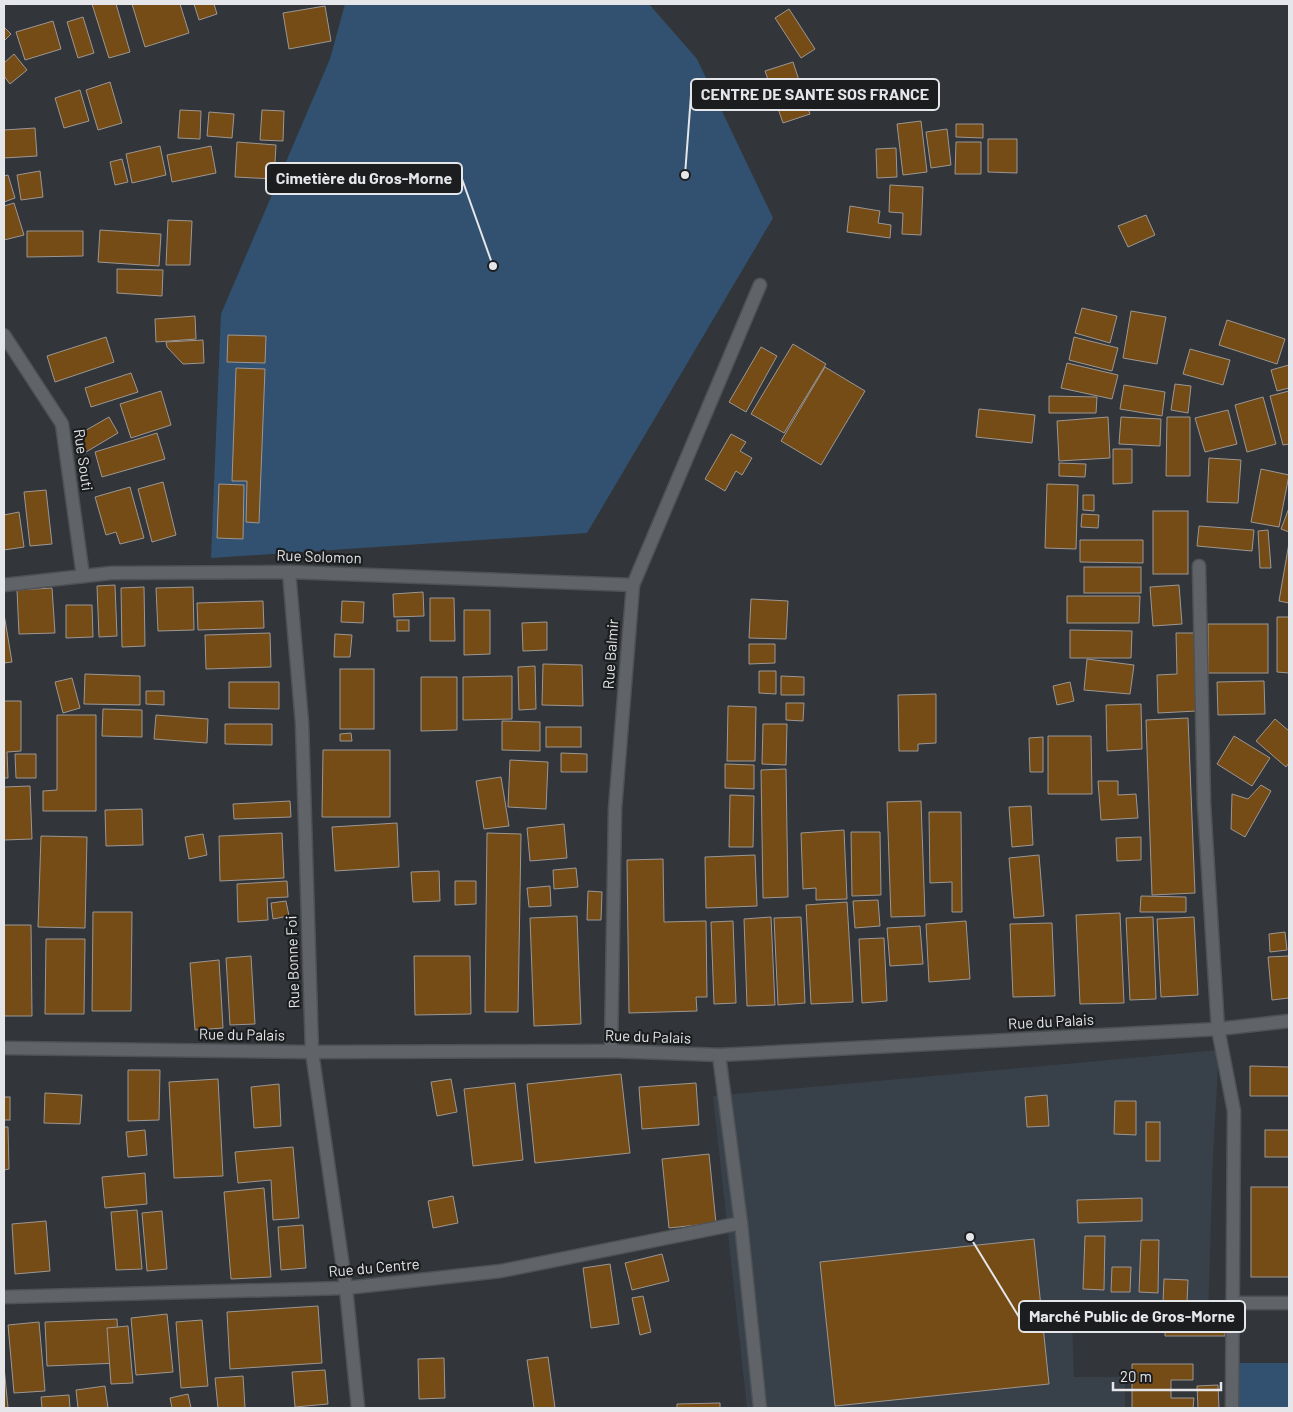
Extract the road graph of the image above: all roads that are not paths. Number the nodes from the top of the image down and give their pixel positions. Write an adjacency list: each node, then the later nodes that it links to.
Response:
1 (760, 285): 7 (street, Rue Balmir)
2 (4, 335): 5 (street, Rue Souti)
3 (1199, 566): 9 (street)
4 (289, 572): 5 (street, Rue Solomon); 7 (street, Rue Solomon); 12 (street, Rue Bonne Foi)
5 (83, 576): 6 (street, Rue Solomon)
6 (4, 585)
7 (633, 586): 11 (street, Rue Balmir)
8 (1289, 1021): 9 (street, Rue du Palais)
9 (1218, 1029): 13 (street, Rue du Palais); 17 (street)
10 (4, 1048): 12 (street, Rue du Palais)
11 (611, 1051): 12 (street, Rue du Palais); 13 (street, Rue du Palais)
12 (312, 1052): 15 (street, Rue Bonne Foi)
13 (718, 1056): 14 (street)
14 (741, 1223): 15 (street, Rue du Centre); 20 (street)
15 (346, 1288): 16 (street, Rue du Centre); 19 (street, Rue Bonne Foi)
16 (4, 1297)
17 (1233, 1303): 18 (street); 21 (street)
18 (1289, 1303)
19 (358, 1408)
20 (760, 1408)
21 (1232, 1408)

